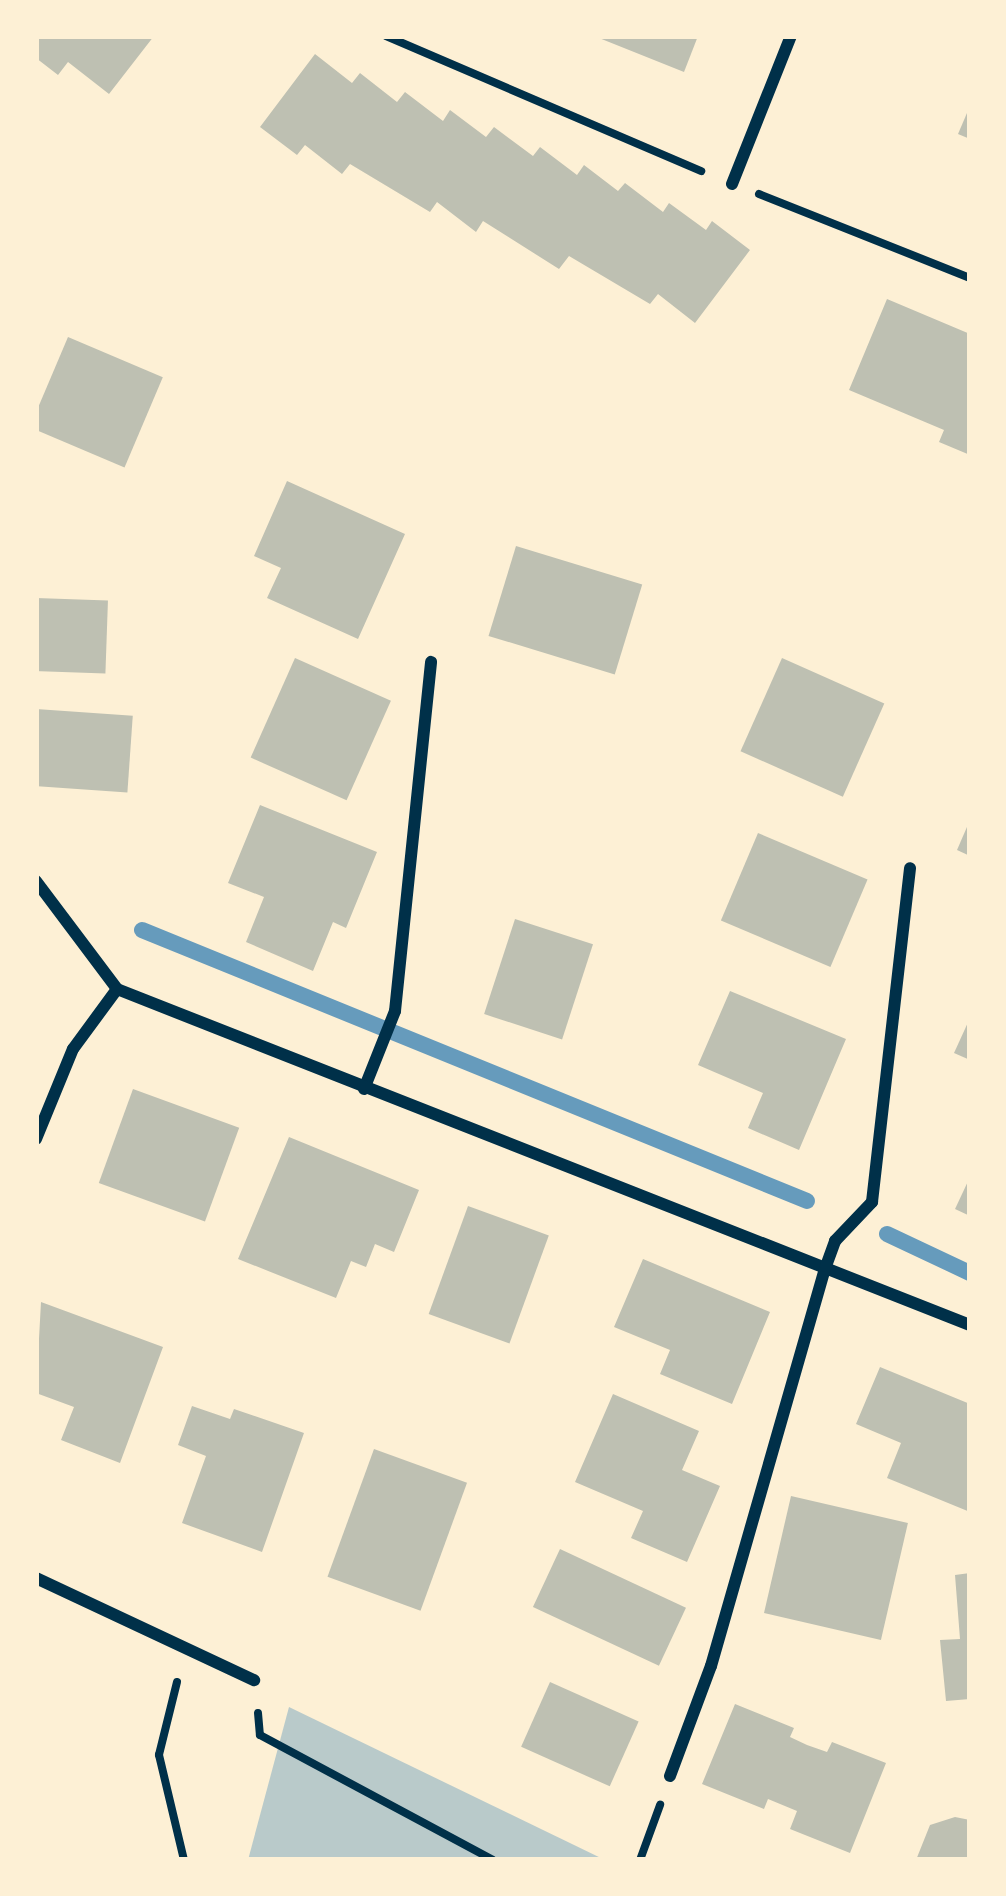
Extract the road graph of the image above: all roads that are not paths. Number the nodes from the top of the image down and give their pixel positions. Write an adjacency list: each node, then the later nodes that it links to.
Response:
1 (791, 36): 2 (street)
2 (732, 184)
3 (431, 662): 7 (street)
4 (910, 868): 9 (street)
5 (36, 881): 6 (street)
6 (117, 989): 7 (street); 8 (street)
7 (364, 1089): 9 (street)
8 (36, 1139)
9 (826, 1266): 10 (street); 13 (street)
10 (970, 1325)
11 (36, 1578): 12 (street)
12 (254, 1680)
13 (670, 1776)

